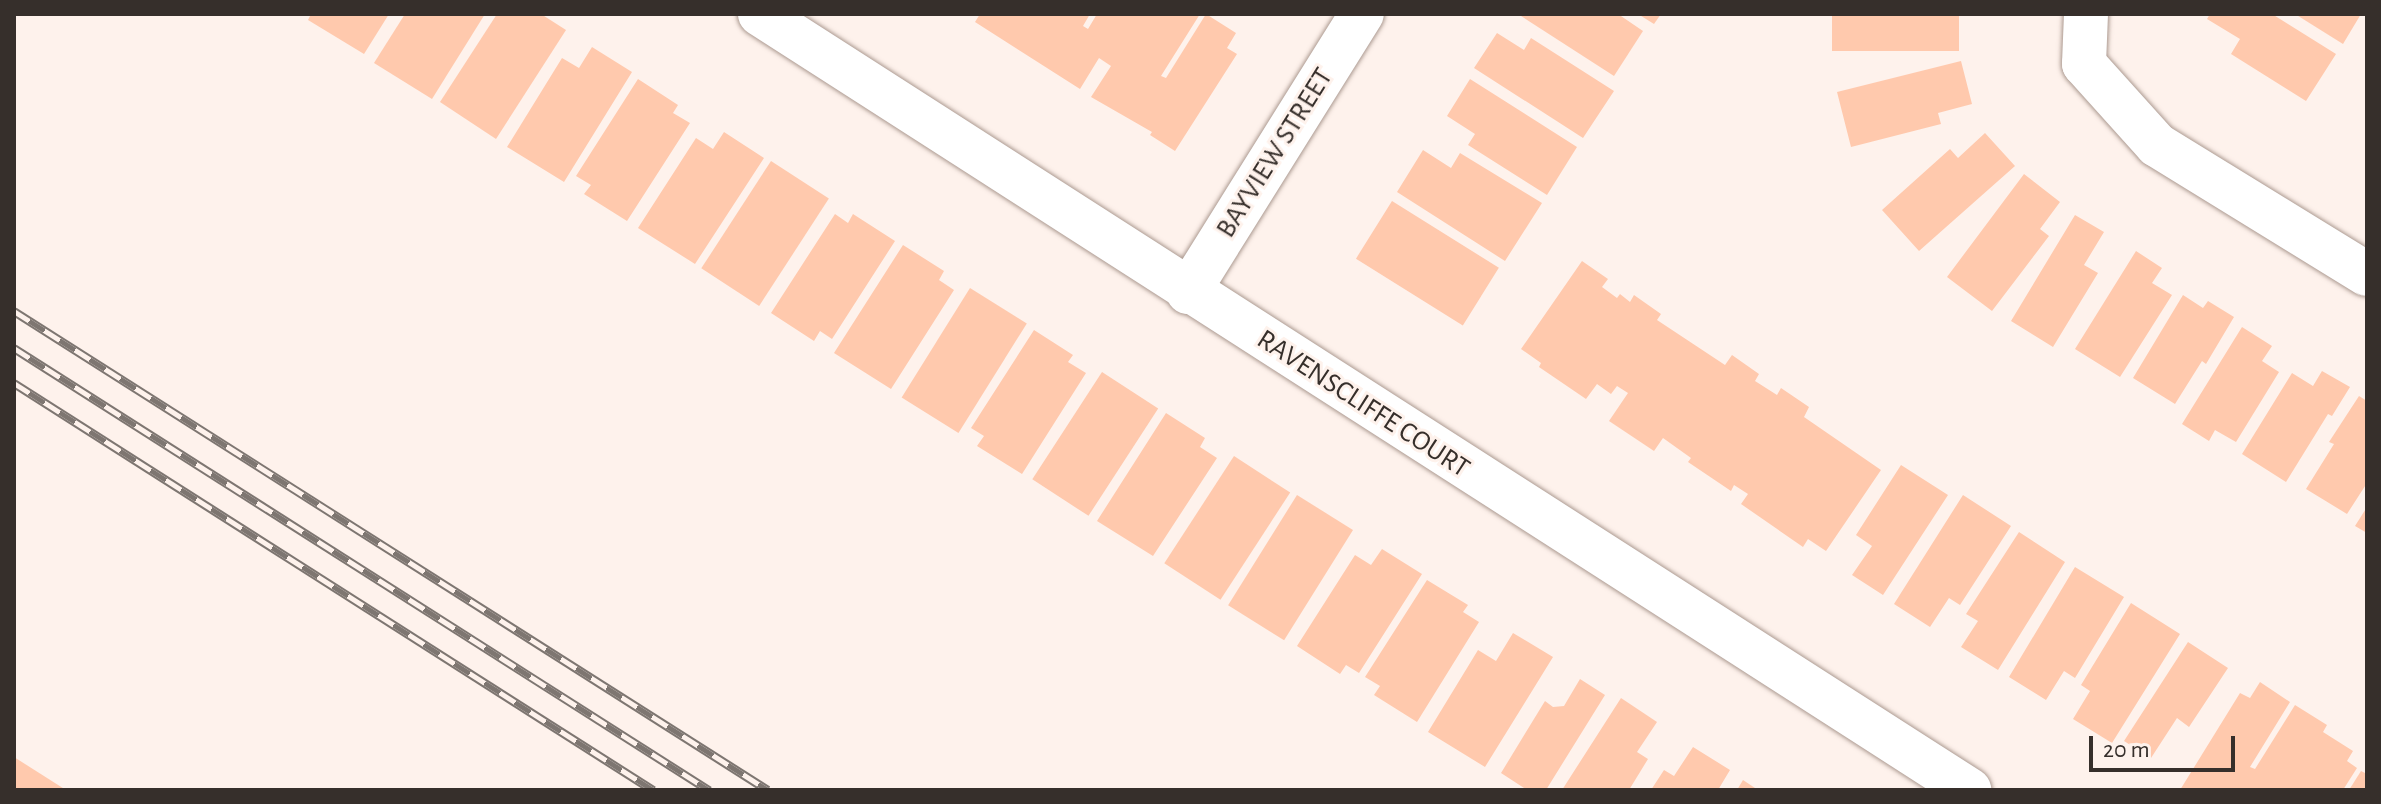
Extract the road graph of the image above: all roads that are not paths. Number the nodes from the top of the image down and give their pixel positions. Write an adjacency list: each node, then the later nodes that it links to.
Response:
1 (760, 14): 5 (street, RAVENSCLIFFE COURT)
2 (1362, 14): 5 (street, BAYVIEW STREET)
3 (2086, 14): 4 (street)
4 (2367, 274)
5 (1188, 292): 6 (street, RAVENSCLIFFE COURT)
6 (1969, 790)

